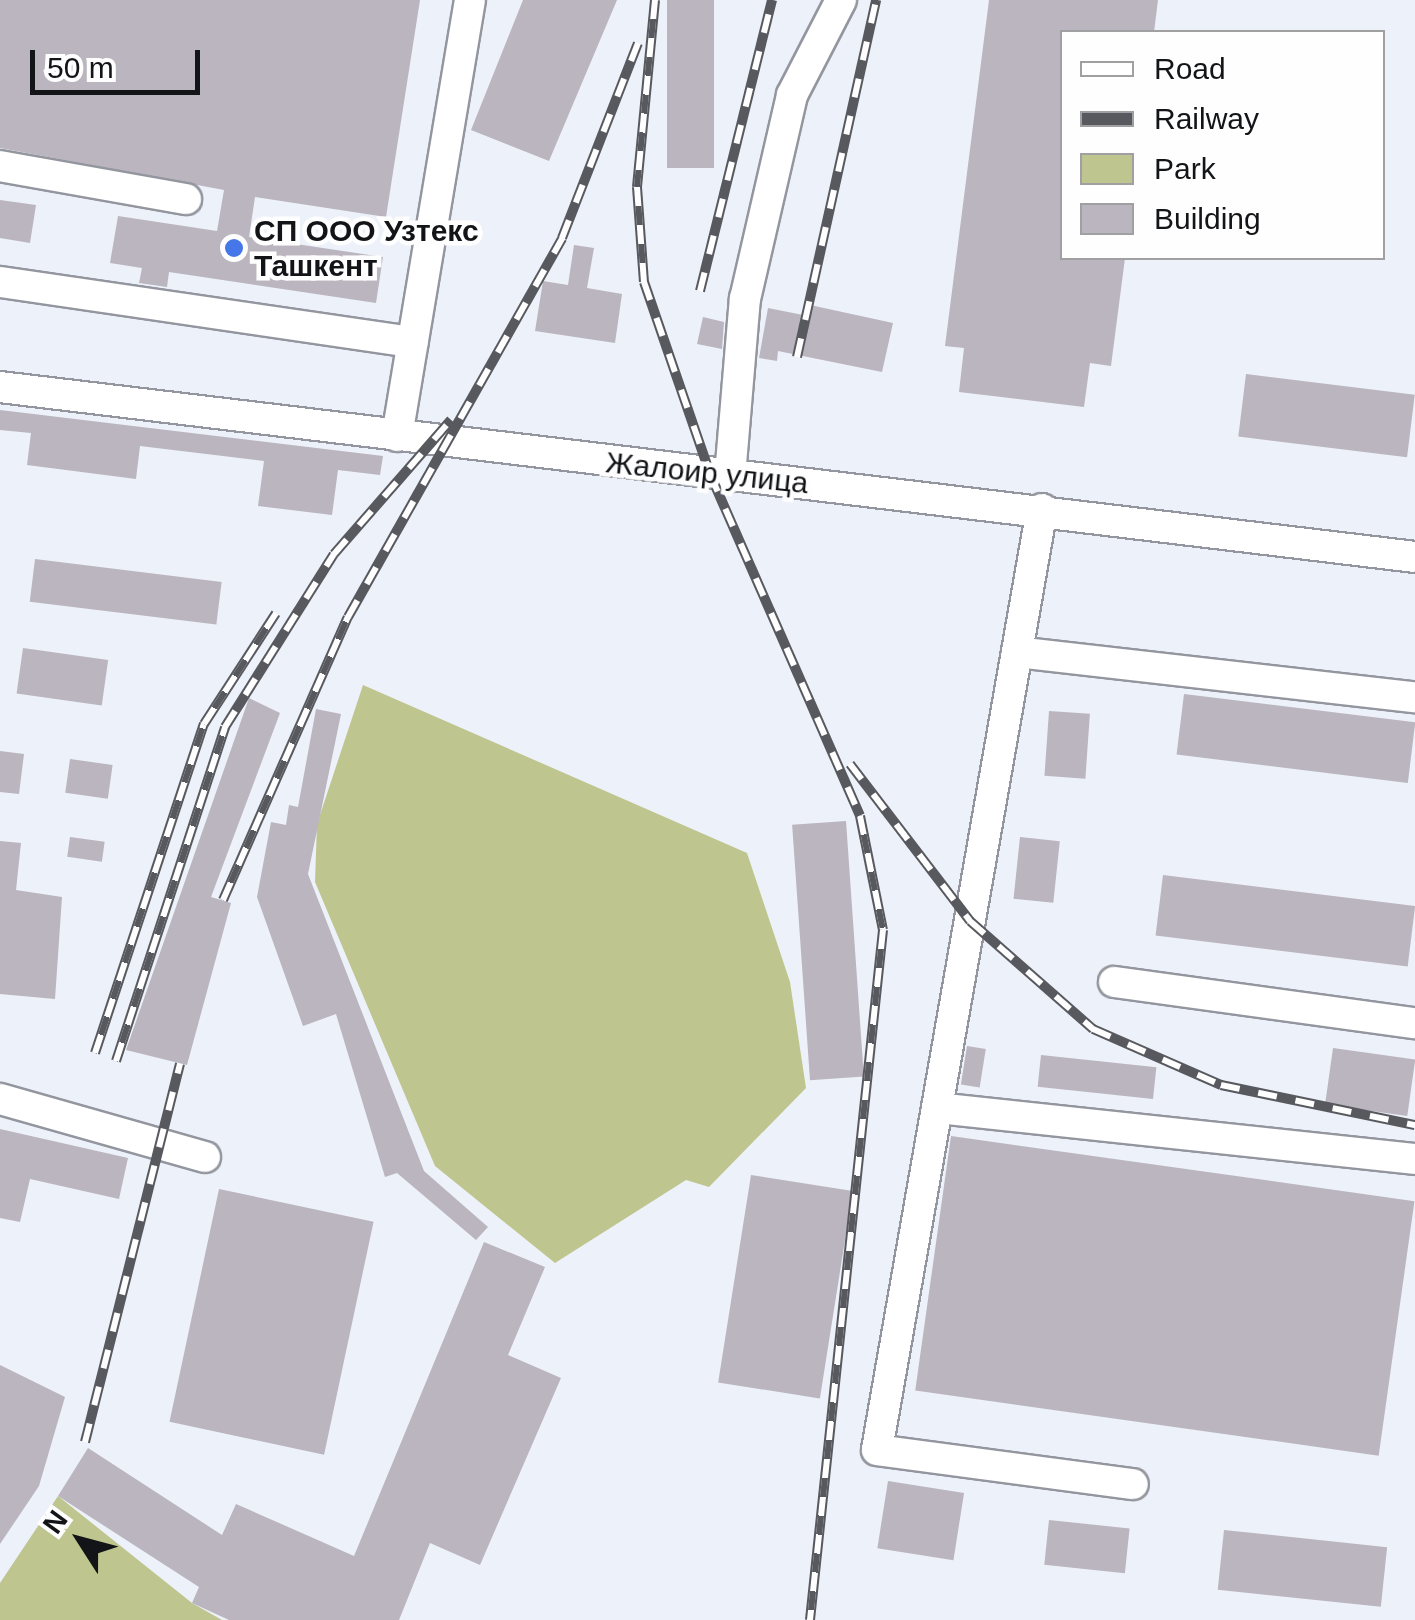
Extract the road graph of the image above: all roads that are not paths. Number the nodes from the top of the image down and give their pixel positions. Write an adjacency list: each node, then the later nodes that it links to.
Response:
1 (470, 0): 6 (street)
2 (841, 0): 9 (street)
3 (0, 166): 4 (street)
4 (186, 200)
5 (0, 282): 6 (street)
6 (413, 342): 8 (street)
7 (0, 387): 8 (street, Жалоир улица)
8 (397, 436): 9 (street, Жалоир улица)
9 (730, 476): 10 (street, Жалоир улица)
10 (1042, 509): 11 (street, Жалоир улица); 12 (street)
11 (1415, 557)
12 (1017, 652): 13 (street); 17 (street)
13 (1415, 698)
14 (1114, 982): 15 (street)
15 (1415, 1023)
16 (0, 1099): 18 (street)
17 (937, 1108): 19 (street); 20 (street)
18 (205, 1157)
19 (1415, 1159)
20 (1133, 1484)

